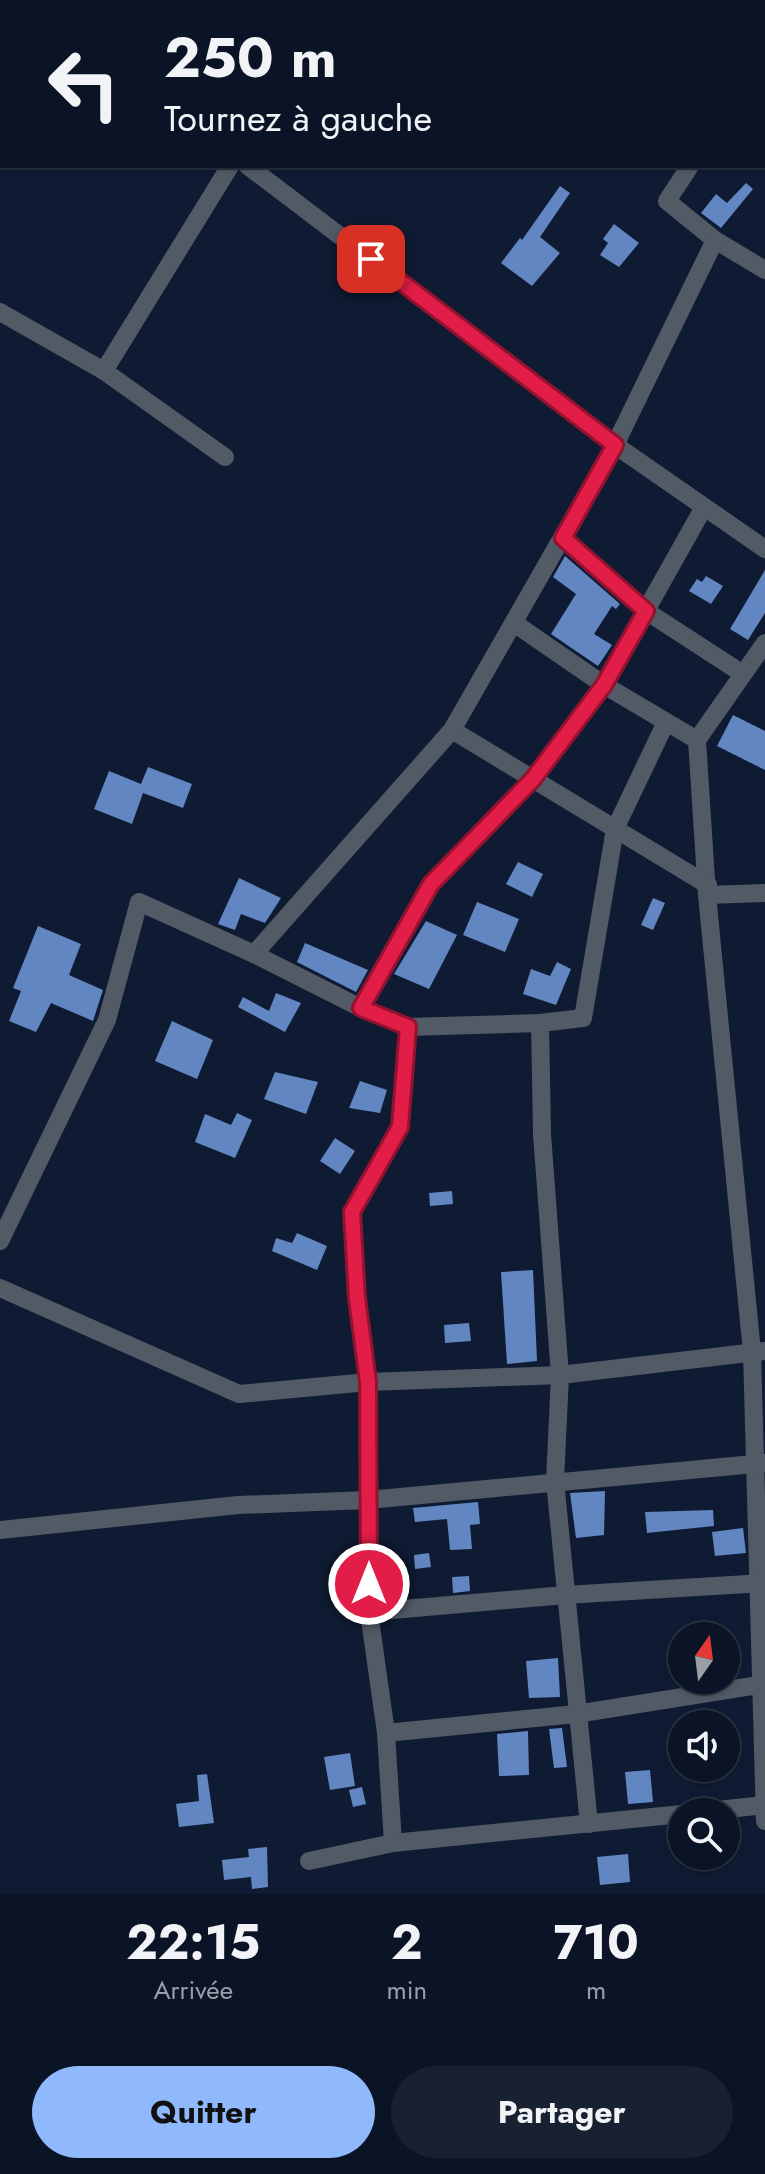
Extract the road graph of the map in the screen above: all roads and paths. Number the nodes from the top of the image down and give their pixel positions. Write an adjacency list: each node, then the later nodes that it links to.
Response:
1 (229, 168): 7 (street)
2 (251, 168): 8 (street)
3 (689, 168): 4 (street)
4 (715, 240): 5 (street); 8 (street)
5 (765, 270)
6 (0, 312): 7 (street)
7 (104, 371): 9 (street)
8 (615, 445): 10 (street); 11 (street)
9 (225, 457)
10 (704, 507): 12 (street); 13 (street)
11 (563, 538): 13 (street); 14 (street)
12 (765, 549)
13 (646, 611): 16 (street); 17 (street)
14 (514, 623): 17 (street); 19 (street)
15 (765, 643): 16 (street)
16 (743, 674): 20 (street)
17 (604, 685): 18 (street); 21 (street)
18 (666, 722): 20 (street); 22 (street)
19 (452, 730): 21 (street); 25 (street)
20 (697, 740): 23 (street)
21 (533, 779): 22 (street); 26 (street)
22 (615, 829): 23 (street); 27 (street)
23 (707, 890): 24 (street); 31 (street)
24 (765, 893)
25 (254, 954): 26 (street); 29 (street)
26 (361, 1008): 28 (street)
27 (540, 1023): 28 (street); 32 (street)
28 (408, 1027): 33 (street)
29 (0, 1241)
30 (0, 1288): 33 (street)
31 (758, 1351): 32 (street); 34 (street)
32 (560, 1375): 33 (street); 35 (street)
33 (368, 1382): 36 (street)
34 (760, 1463): 35 (street); 38 (street)
35 (555, 1481): 36 (street); 39 (street)
36 (368, 1500): 37 (street); 40 (street)
37 (0, 1530)
38 (761, 1584): 39 (street); 41 (street)
39 (565, 1595): 40 (street); 42 (street)
40 (369, 1612): 43 (street)
41 (763, 1684): 42 (street); 44 (street)
42 (576, 1714): 43 (street); 48 (street)
43 (386, 1733): 49 (street)
44 (765, 1805): 45 (street); 47 (street)
45 (740, 1808)
46 (668, 1816): 48 (street)
47 (765, 1821)
48 (589, 1824): 49 (street)
49 (393, 1843): 50 (street)
50 (309, 1861)

